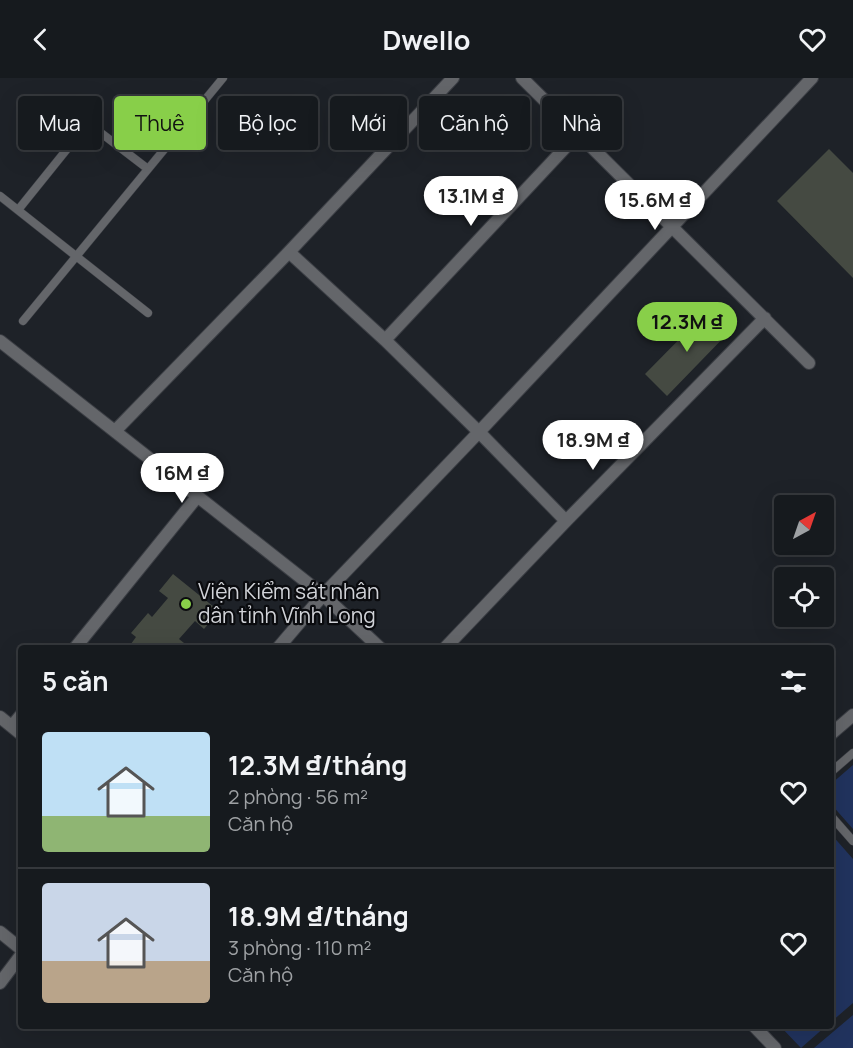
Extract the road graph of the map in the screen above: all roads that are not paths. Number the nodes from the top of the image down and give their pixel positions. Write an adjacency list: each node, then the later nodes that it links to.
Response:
1 (223, 78): 8 (lane)
2 (453, 78): 12 (street)
3 (522, 78): 5 (street)
4 (812, 78): 11 (street)
5 (542, 98)
6 (563, 150): 17 (street)
7 (594, 150): 11 (street)
8 (148, 169): 10 (lane); 13 (lane)
9 (0, 196): 10 (lane)
10 (18, 210): 13 (lane)
11 (672, 227): 15 (street); 21 (street)
12 (289, 252): 17 (street); 20 (street)
13 (76, 256): 14 (lane); 16 (lane)
14 (148, 312)
15 (765, 318): 19 (street); 23 (street)
16 (23, 321)
17 (385, 340): 21 (street)
18 (0, 341): 20 (street)
19 (809, 363)
20 (115, 431): 22 (street)
21 (480, 432): 23 (street); 24 (street)
22 (197, 497): 24 (street); 25 (street)
23 (566, 521): 28 (street)
24 (323, 595): 26 (street); 27 (street)
25 (77, 645)
26 (281, 645)
27 (377, 645)
28 (448, 645)
29 (853, 715): 32 (street)
30 (0, 717): 31 (street)
31 (16, 730)
32 (834, 731)
33 (853, 753): 34 (lane)
34 (834, 769)
35 (834, 819): 36 (lane)
36 (853, 841)
37 (0, 932): 38 (street)
38 (18, 947)
39 (18, 959): 40 (street)
40 (0, 983)
41 (757, 1029): 42 (street)
42 (775, 1048)

